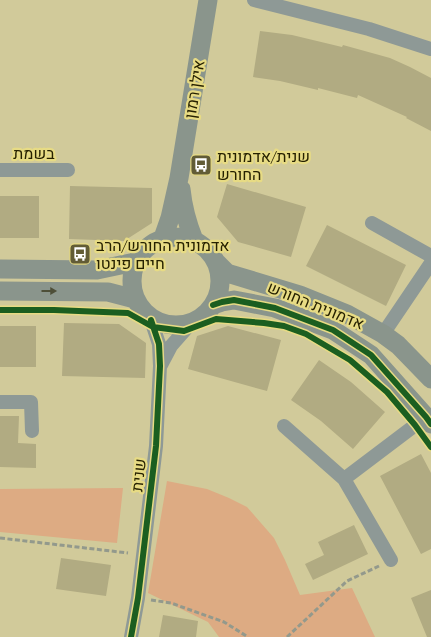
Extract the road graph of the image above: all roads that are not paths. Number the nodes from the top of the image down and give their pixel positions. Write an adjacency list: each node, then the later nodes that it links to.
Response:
1 (208, 0): 6 (street, אילן רמון)
2 (254, 0): 3 (street)
3 (431, 50)
4 (0, 170): 5 (street, בשמת)
5 (68, 170)
6 (179, 178): 8 (street, אילן רמון); 9 (street, אילן רמון)
7 (372, 223): 10 (street)
8 (163, 238): 9 (street); 11 (street)
9 (194, 240): 13 (street)
10 (431, 256)
11 (135, 262): 14 (street); 16 (street)
12 (431, 263): 20 (street)
13 (217, 264): 17 (street); 20 (street, אדמונית החורש)
14 (0, 269)
15 (0, 291): 16 (street, one-way to 16)
16 (135, 299): 18 (street)
17 (213, 305): 19 (street); 24 (street, אדמונית החורש)
18 (150, 317): 19 (street); 21 (street, שנית)
19 (193, 321): 21 (street, שנית)
20 (383, 334): 22 (street, אדמונית החורש)
21 (160, 366): 29 (street, שנית)
22 (431, 379)
23 (0, 402): 26 (street)
24 (428, 420): 27 (street)
25 (284, 426): 27 (street)
26 (32, 431)
27 (344, 479): 28 (street)
28 (391, 560)
29 (131, 637)

